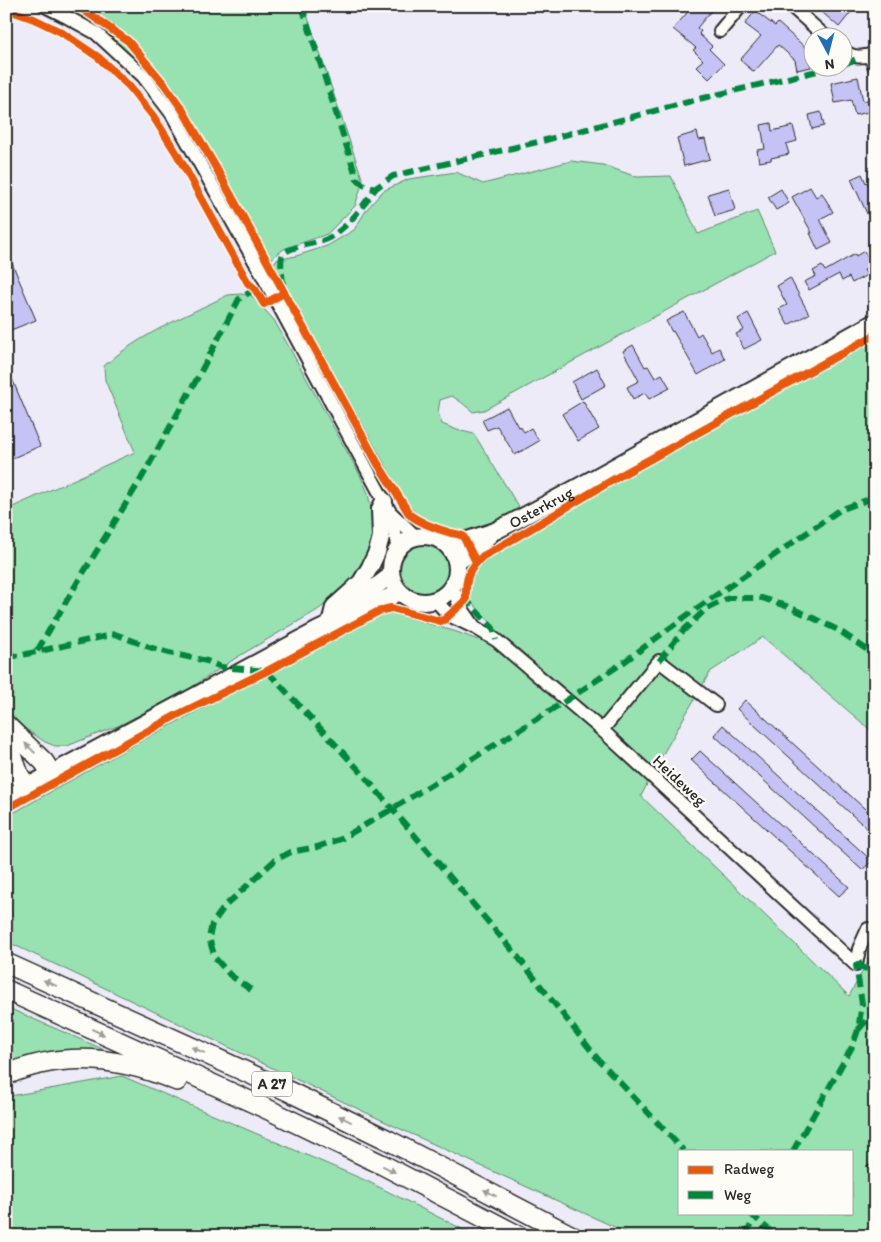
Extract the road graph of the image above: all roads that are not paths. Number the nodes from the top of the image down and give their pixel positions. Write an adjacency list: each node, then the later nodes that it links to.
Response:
1 (45, 6): 10 (street)
2 (741, 6): 5 (street)
3 (792, 6): 4 (street)
4 (816, 28)
5 (720, 32)
6 (854, 55): 7 (street)
7 (868, 55): 8 (street)
8 (875, 67)
9 (875, 322): 11 (main road, Osterkrug)
10 (387, 506): 12 (street); 14 (street); 20 (main road)
11 (495, 531): 13 (main road, Osterkrug); 15 (main road, Osterkrug)
12 (415, 536): 13 (main road); 14 (main road)
13 (449, 546): 15 (main road)
14 (398, 547): 16 (main road)
15 (457, 563): 17 (main road)
16 (391, 575): 18 (main road); 20 (main road)
17 (452, 588): 19 (main road); 21 (street, Heideweg)
18 (400, 592): 19 (main road); 20 (main road)
19 (435, 600): 21 (street, Heideweg)
20 (324, 625): 26 (main road)
21 (476, 628): 24 (street, Heideweg)
22 (716, 705): 24 (street)
23 (6, 725): 26 (highway, one-way to 23)
24 (602, 730): 29 (street, Heideweg)
25 (6, 737): 27 (highway)
26 (51, 773): 27 (main road)
27 (26, 787): 28 (main road)
28 (6, 798)
29 (868, 929)
30 (6, 963): 35 (highway, A 27, one-way to 30)
31 (6, 990): 33 (highway, A 27, one-way to 33)
32 (6, 1075): 33 (highway)
33 (254, 1104): 34 (highway, A 27, one-way to 34)
34 (519, 1236)
35 (572, 1236)

